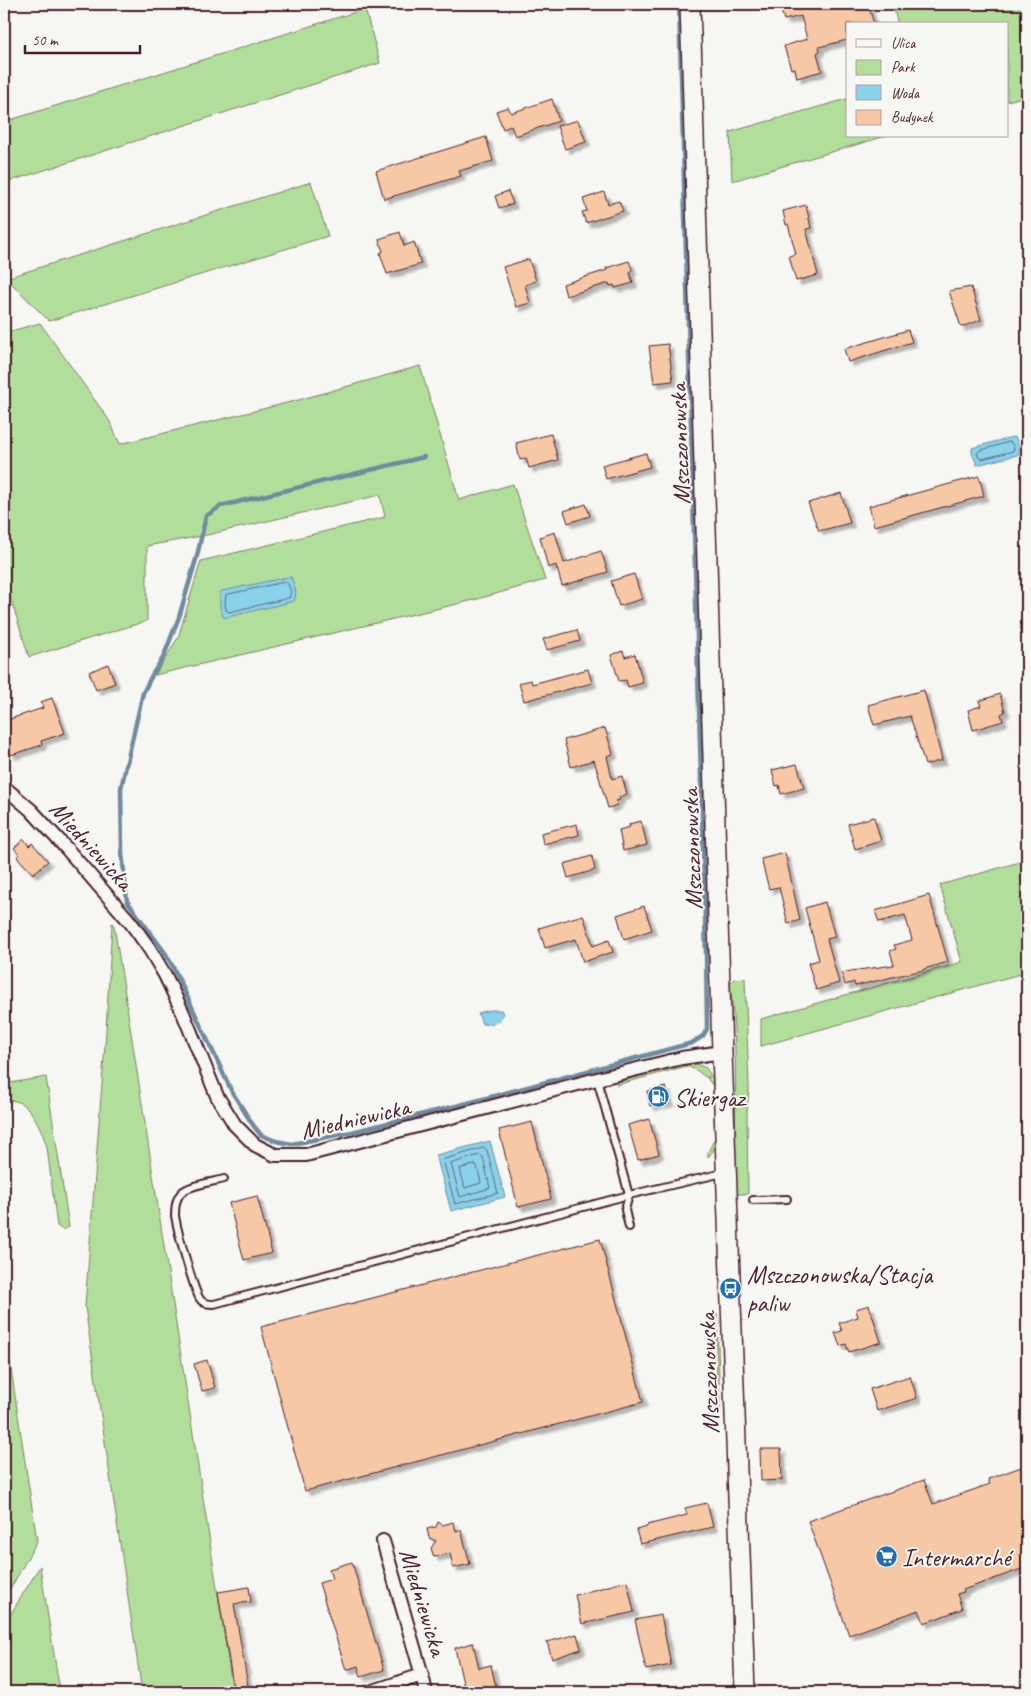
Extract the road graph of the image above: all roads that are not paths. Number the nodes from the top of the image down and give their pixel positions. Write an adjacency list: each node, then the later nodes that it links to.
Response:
1 (690, 4): 3 (main road, Mszczonowska)
2 (4, 787): 4 (street, Miedniewicka)
3 (722, 1052): 4 (street, Miedniewicka); 5 (main road, Mszczonowska)
4 (597, 1079): 7 (lane)
5 (727, 1172): 7 (lane); 15 (main road, Mszczonowska)
6 (224, 1179): 7 (lane)
7 (629, 1195): 10 (lane)
8 (787, 1199): 9 (lane)
9 (753, 1200)
10 (629, 1227)
11 (383, 1541): 12 (street, Miedniewicka)
12 (422, 1675): 13 (street, Miedniewicka); 14 (street, Miedniewicka)
13 (370, 1692)
14 (426, 1692)
15 (745, 1692)

